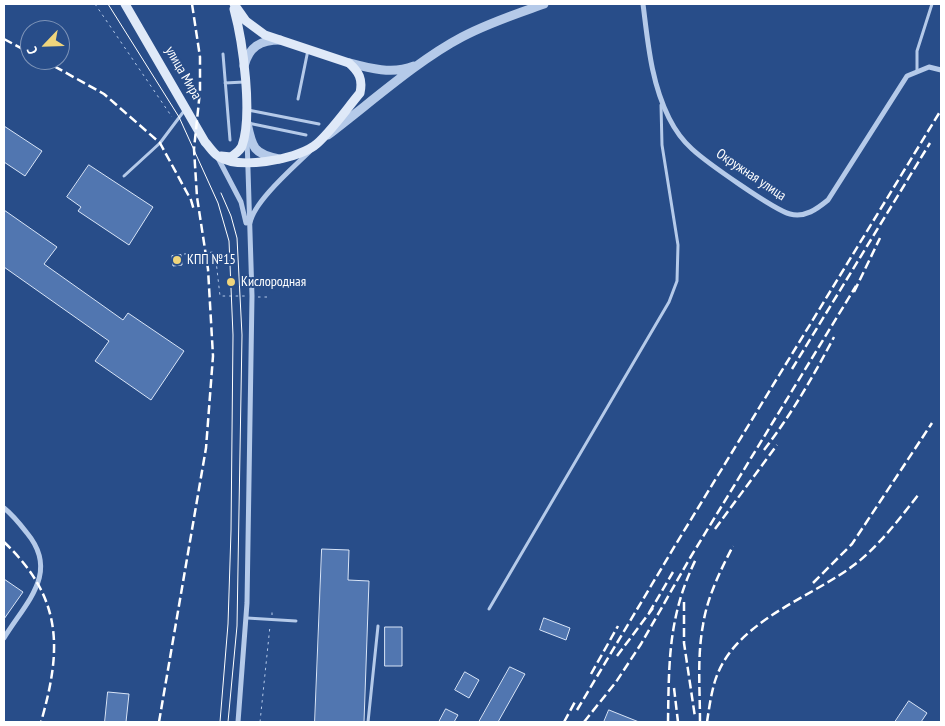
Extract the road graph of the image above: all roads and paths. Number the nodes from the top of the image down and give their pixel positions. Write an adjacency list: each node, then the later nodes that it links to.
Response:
1 (95, 4): 21 (path)
2 (125, 4): 19 (main road, улица Мира)
3 (234, 4): 7 (main road); 12 (main road)
4 (544, 4): 11 (street)
5 (643, 4): 18 (street, Окружная улица)
6 (932, 4): 14 (lane)
7 (282, 40): 8 (main road); 12 (street)
8 (309, 49): 10 (main road); 17 (lane)
9 (222, 54): 16 (lane)
10 (349, 63): 11 (street); 26 (main road)
11 (423, 63): 26 (street)
12 (244, 66): 15 (main road)
13 (941, 70): 14 (street)
14 (917, 71): 18 (street, Окружная улица)
15 (244, 82): 16 (lane); 20 (main road)
16 (225, 83): 25 (lane)
17 (298, 99)
18 (661, 102): 36 (lane)
19 (186, 105): 21 (lane); 27 (main road, улица Мира)
20 (247, 110): 22 (main road); 23 (lane)
21 (175, 122): 30 (lane)
22 (247, 123): 24 (lane); 27 (main road); 28 (street); 29 (street)
23 (318, 124)
24 (306, 135)
25 (230, 140)
26 (315, 146): 28 (main road); 31 (street)
27 (218, 156): 29 (main road); 31 (street)
28 (281, 159): 29 (main road)
29 (246, 163): 31 (street)
30 (124, 176)
31 (249, 233): 33 (street)
32 (184, 254): 33 (path)
33 (252, 296): 34 (path); 38 (street)
34 (270, 297)
35 (4, 508): 42 (street)
36 (489, 609)
37 (272, 610): 39 (path)
38 (246, 618): 39 (lane); 43 (street)
39 (271, 619): 40 (lane); 44 (path)
40 (296, 621)
41 (378, 626): 45 (lane)
42 (4, 638)
43 (238, 722)
44 (260, 722)
45 (368, 722)

